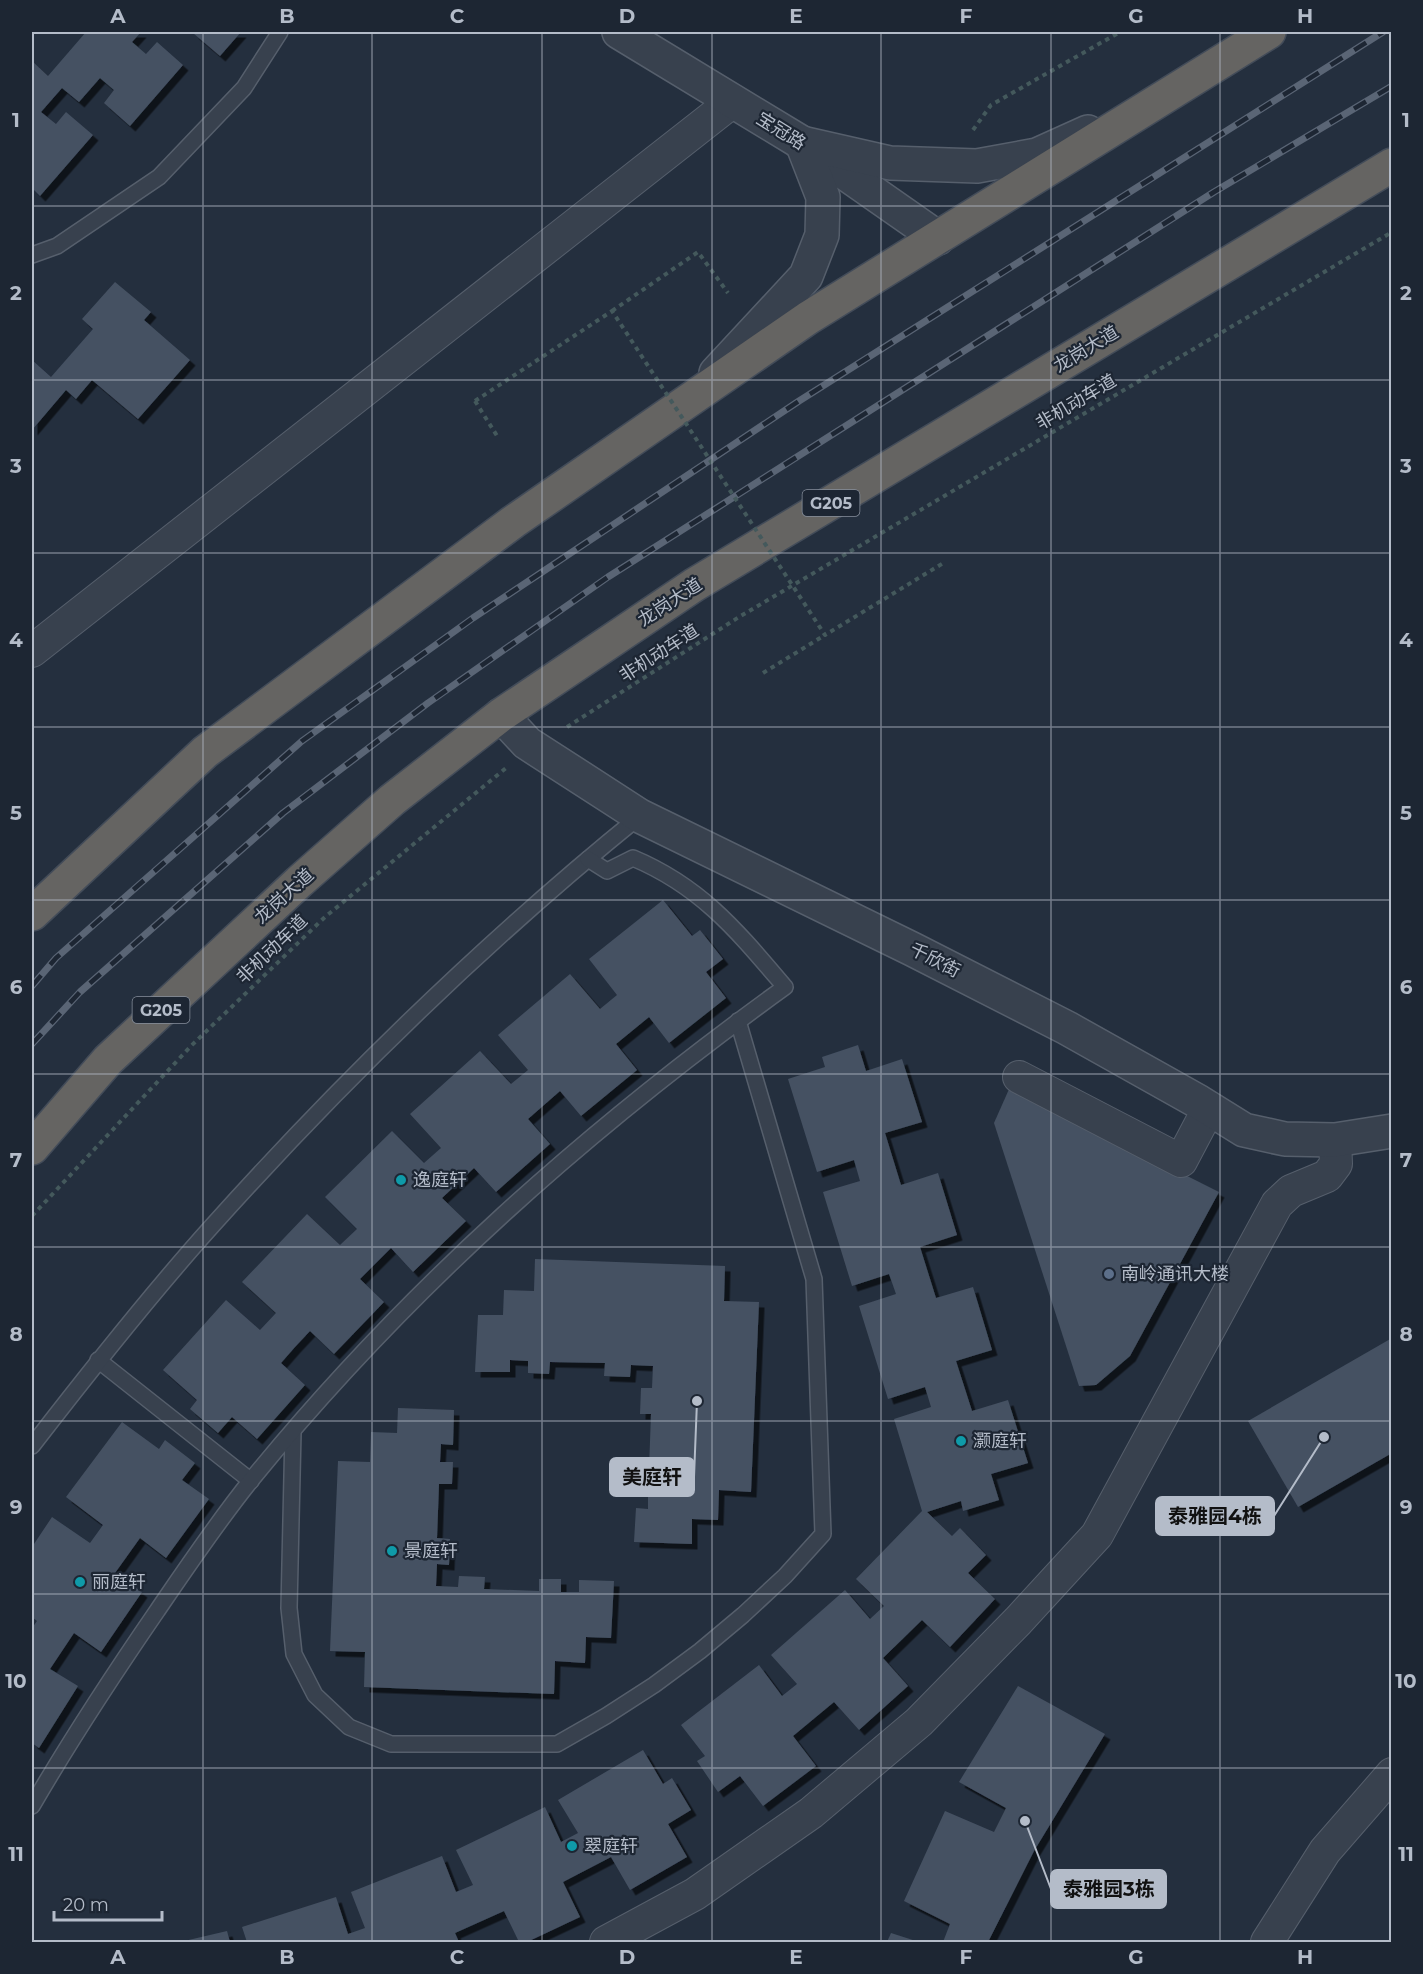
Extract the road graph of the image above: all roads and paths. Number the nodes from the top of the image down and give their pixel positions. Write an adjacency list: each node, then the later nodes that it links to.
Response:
1 (280, 32): 12 (lane)
2 (619, 32): 6 (street, 宝冠路)
3 (1120, 32): 7 (path)
4 (1269, 32): 5 (highway)
5 (1163, 97): 8 (street); 11 (highway)
6 (733, 101): 8 (street, 宝冠路); 19 (street)
7 (972, 132)
8 (802, 143): 11 (street, 宝冠路); 15 (street)
9 (1392, 165): 21 (highway, 龙岗大道 / G205)
10 (1392, 232): 22 (path, 非机动车道)
11 (938, 238): 15 (highway)
12 (32, 255)
13 (728, 294): 14 (path)
14 (612, 310): 16 (path, bridge); 18 (path, bridge)
15 (690, 400): 25 (highway)
16 (499, 439)
17 (945, 562): 18 (path, bridge)
18 (825, 635): 20 (path)
19 (32, 651)
20 (763, 673)
21 (501, 715): 22 (street, 千欣街); 31 (highway, 龙岗大道 / G205)
22 (534, 748): 23 (street, 千欣街); 32 (path, 非机动车道)
23 (640, 816): 24 (lane); 28 (street, 千欣街)
24 (588, 859): 26 (lane); 33 (lane)
25 (32, 914)
26 (738, 1021): 34 (lane); 34 (lane)
27 (1019, 1077): 28 (street)
28 (1209, 1108): 30 (street, 千欣街)
29 (1392, 1131): 30 (street, 千欣街)
30 (1335, 1140): 39 (street)
31 (32, 1148)
32 (32, 1216)
33 (98, 1360): 35 (lane); 36 (lane)
34 (293, 1432): 36 (lane)
35 (32, 1446)
36 (251, 1480): 38 (lane)
37 (1392, 1774): 40 (street)
38 (32, 1806)
39 (606, 1942)
40 (1267, 1942)

